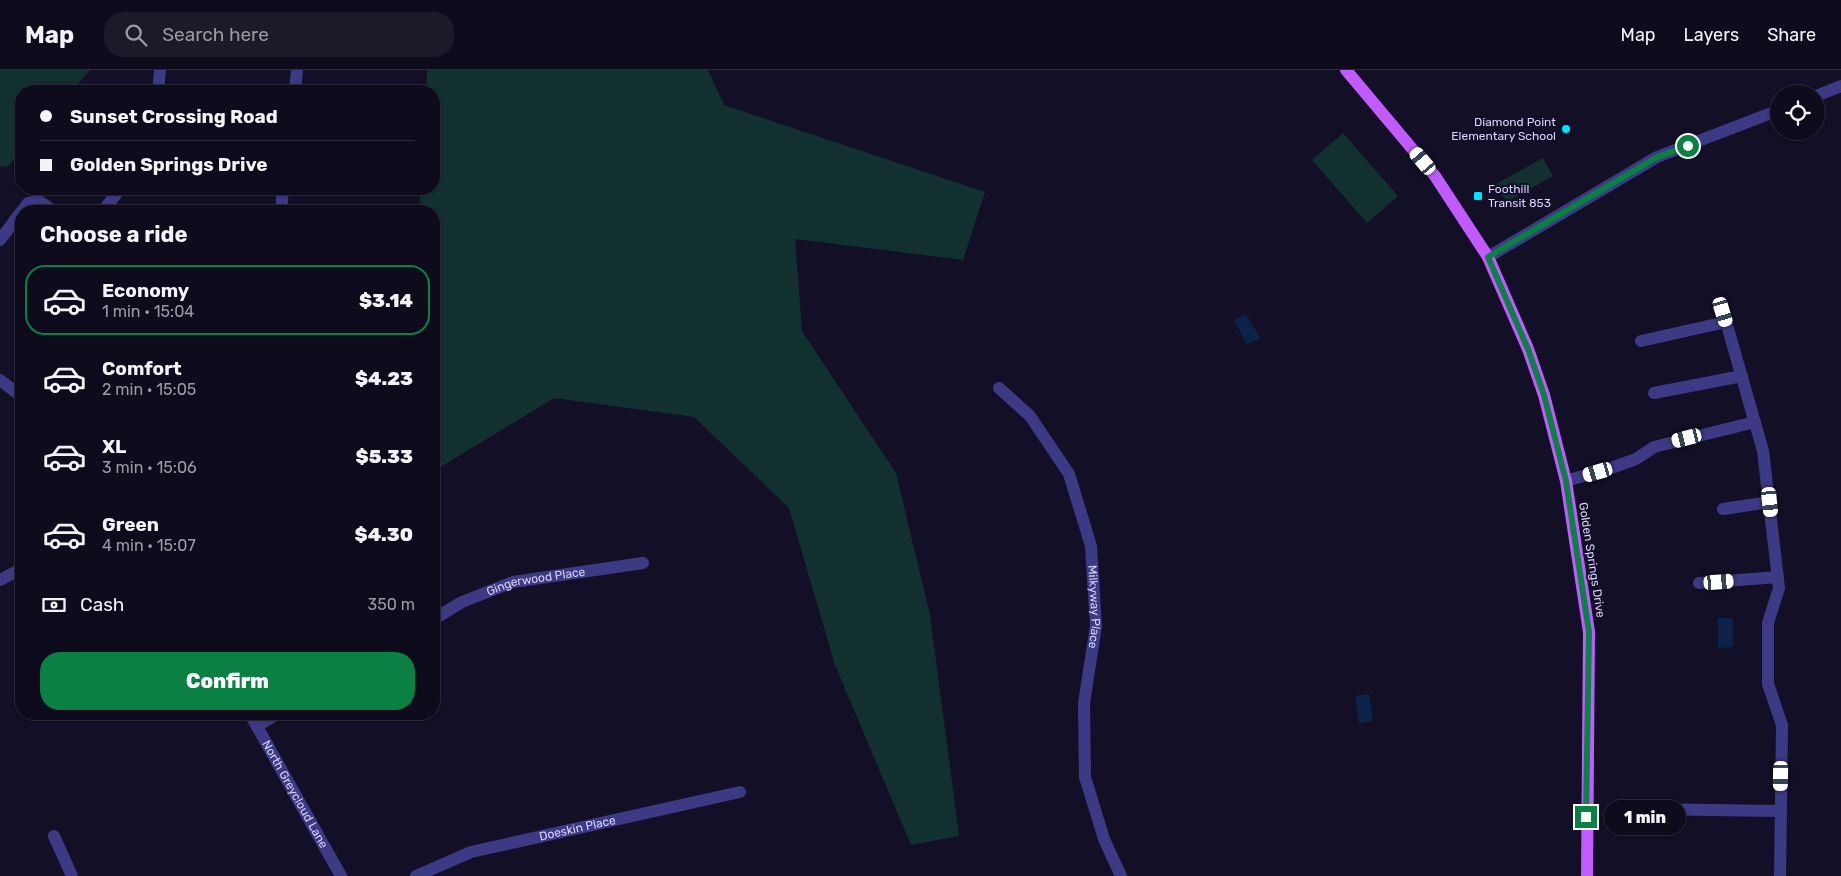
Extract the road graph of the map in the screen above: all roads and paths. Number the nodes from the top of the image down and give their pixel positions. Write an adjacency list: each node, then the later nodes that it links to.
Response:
1 (160, 70): 4 (street)
2 (297, 70): 5 (street)
3 (1346, 70): 15 (main road, Golden Springs Drive)
4 (159, 85)
5 (295, 85)
6 (1841, 86): 7 (street)
7 (1825, 92)
8 (1770, 113): 15 (street)
9 (115, 195): 12 (street)
10 (26, 205): 11 (street)
11 (45, 205)
12 (108, 205)
13 (15, 220): 14 (street)
14 (0, 240)
15 (1488, 257): 23 (main road, Golden Springs Drive)
16 (1641, 341): 17 (street)
17 (1742, 376): 21 (street); 22 (street)
18 (0, 380): 20 (street)
19 (999, 388): 42 (street, Milkyway Place)
20 (15, 391)
21 (1654, 393)
22 (1755, 422): 23 (street); 24 (street)
23 (1566, 481): 43 (main road, Golden Springs Drive)
24 (1770, 502): 25 (street); 28 (street)
25 (1723, 509)
26 (643, 563): 31 (street, Gingerwood Place)
27 (15, 572): 29 (street)
28 (1778, 577): 30 (street); 37 (street)
29 (0, 580)
30 (1699, 583)
31 (440, 615)
32 (254, 720): 34 (street, North Greycloud Lane)
33 (267, 720): 34 (street)
34 (257, 726): 40 (street, North Greycloud Lane)
35 (740, 792): 41 (street, Doeskin Place)
36 (1642, 809): 37 (street)
37 (1781, 811): 44 (street)
38 (54, 836): 39 (street)
39 (72, 876)
40 (341, 876)
41 (416, 876)
42 (1121, 876)
43 (1587, 876)
44 (1780, 876)

